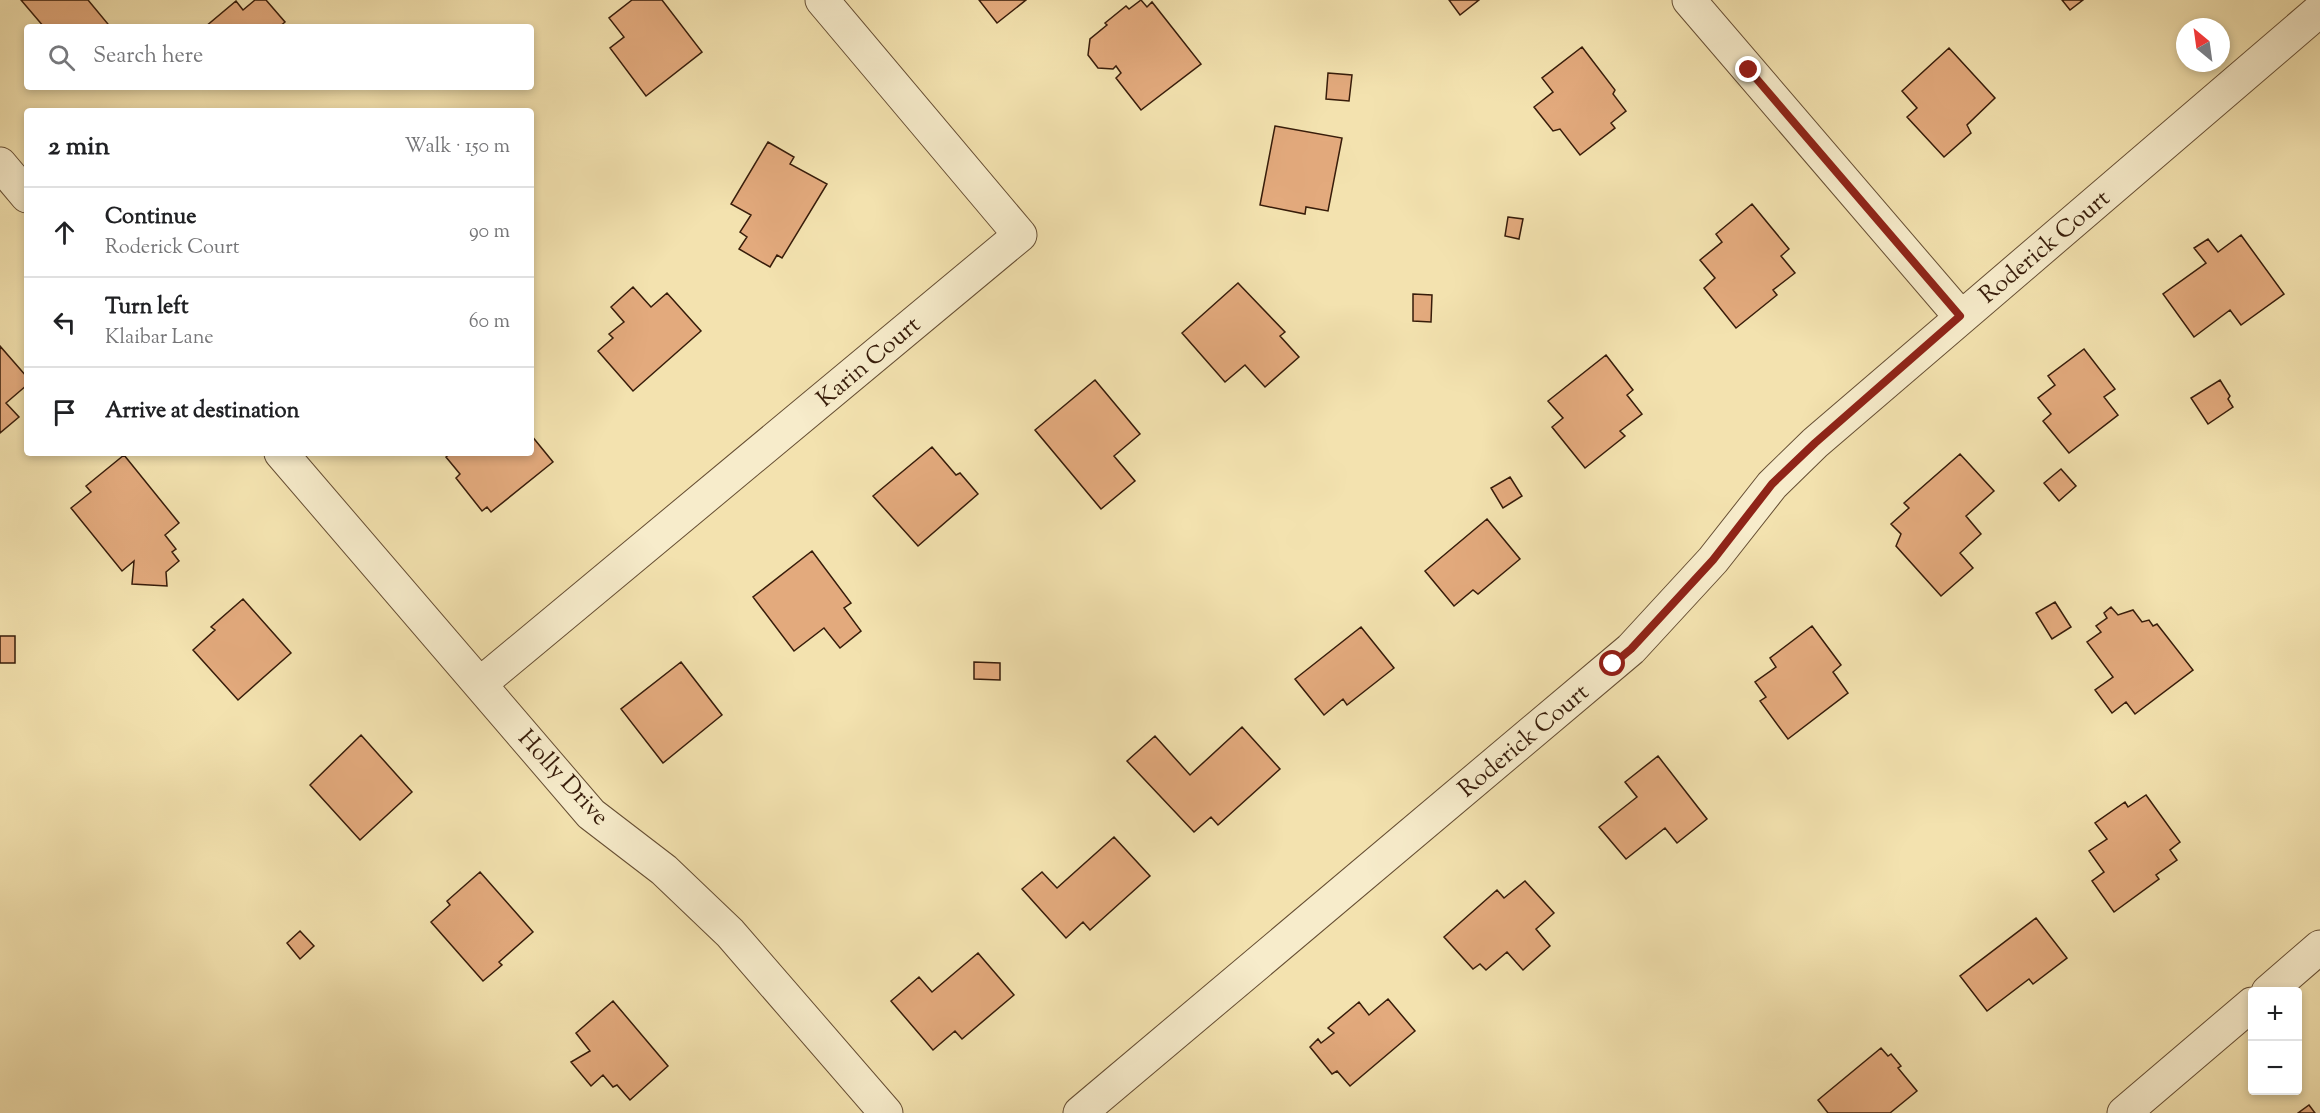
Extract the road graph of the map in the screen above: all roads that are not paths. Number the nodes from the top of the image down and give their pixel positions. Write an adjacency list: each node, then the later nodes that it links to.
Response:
1 (822, 0): 8 (street, Karin Court)
2 (1689, 0): 6 (street)
3 (2320, 10): 6 (street, Roderick Court)
4 (0, 164): 5 (street)
5 (16, 197)
6 (1960, 316): 13 (street, Roderick Court)
7 (284, 456): 8 (street, Holly Drive)
8 (480, 684): 12 (street, Holly Drive)
9 (2320, 947): 10 (street)
10 (2274, 987)
11 (2248, 1008): 14 (street)
12 (886, 1113)
13 (1080, 1113)
14 (2124, 1113)

